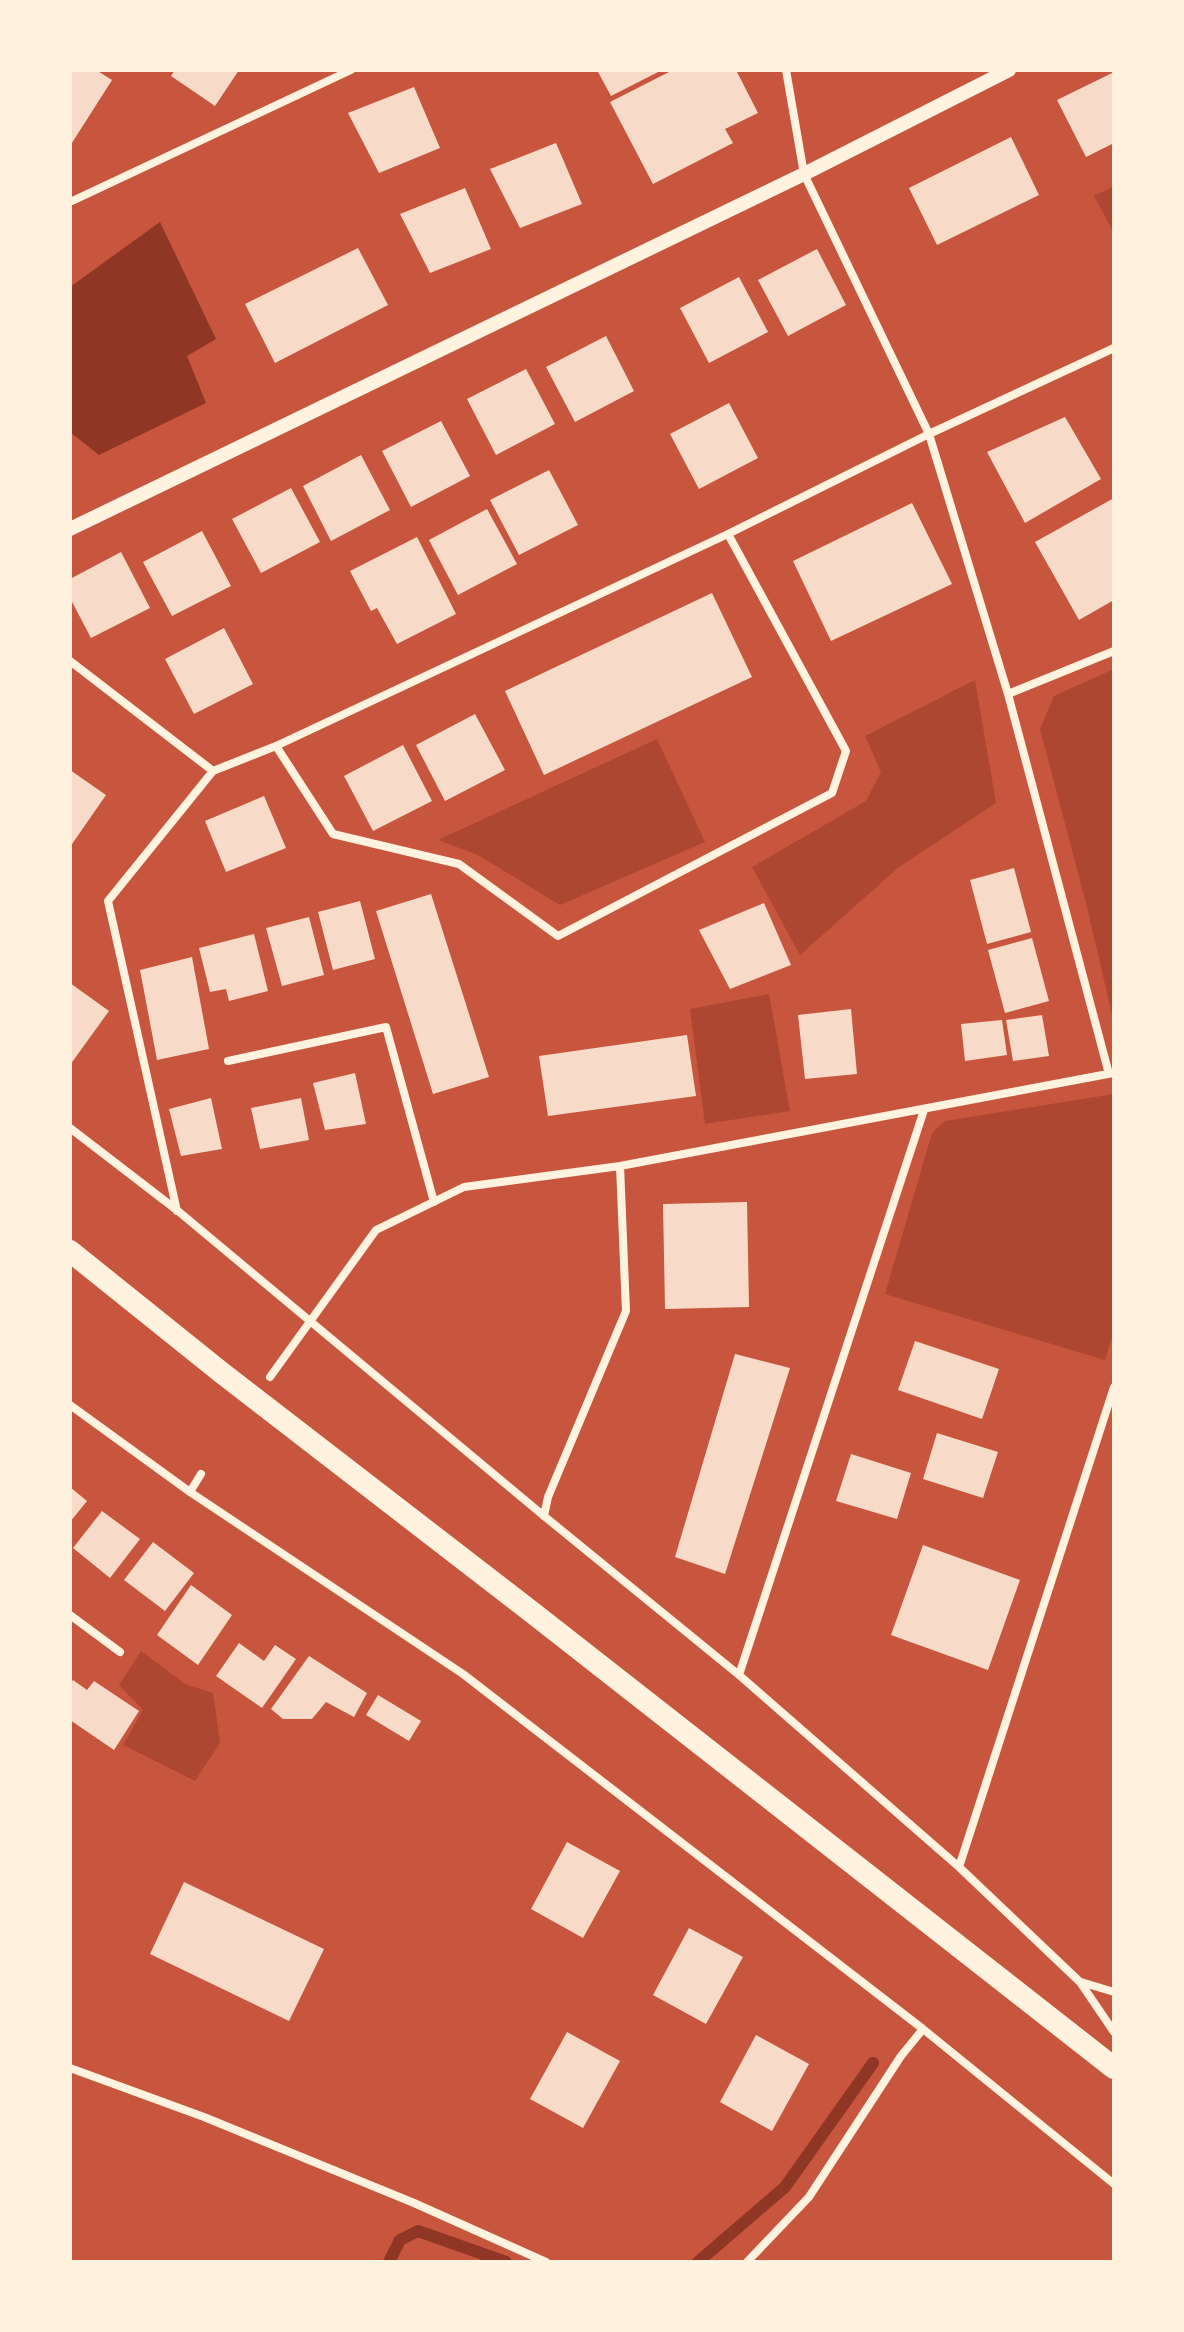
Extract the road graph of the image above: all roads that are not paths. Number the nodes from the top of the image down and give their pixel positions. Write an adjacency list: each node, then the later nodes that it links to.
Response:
1 (351, 70): 5 (street)
2 (786, 70): 4 (street)
3 (1009, 70): 4 (street)
4 (804, 174): 7 (street); 8 (street)
5 (70, 202)
6 (1114, 348): 7 (street)
7 (929, 434): 9 (street); 12 (street)
8 (70, 529)
9 (728, 534): 13 (street); 13 (street)
10 (1114, 651): 12 (street)
11 (70, 661): 14 (street)
12 (1008, 694): 16 (street)
13 (276, 746): 14 (street)
14 (213, 771): 21 (street)
15 (228, 1061): 20 (street)
16 (1112, 1074): 17 (street)
17 (924, 1110): 19 (street); 32 (street)
18 (70, 1128): 21 (street)
19 (620, 1166): 20 (street); 29 (street)
20 (434, 1202): 23 (street)
21 (178, 1211): 23 (street)
22 (70, 1252): 39 (highway)
23 (309, 1320): 24 (street); 29 (street)
24 (270, 1377)
25 (1114, 1387): 33 (street)
26 (70, 1405): 28 (street)
27 (201, 1474): 28 (street)
28 (190, 1492): 36 (street)
29 (544, 1516): 32 (street)
30 (70, 1615): 31 (street)
31 (120, 1652)
32 (739, 1675): 33 (street)
33 (959, 1867): 34 (street)
34 (1080, 1982): 35 (street); 37 (street)
35 (1114, 1992)
36 (923, 2029): 40 (street); 42 (street)
37 (1114, 2032)
38 (70, 2068): 41 (street)
39 (1114, 2068)
40 (1114, 2184)
41 (546, 2262)
42 (747, 2262)

